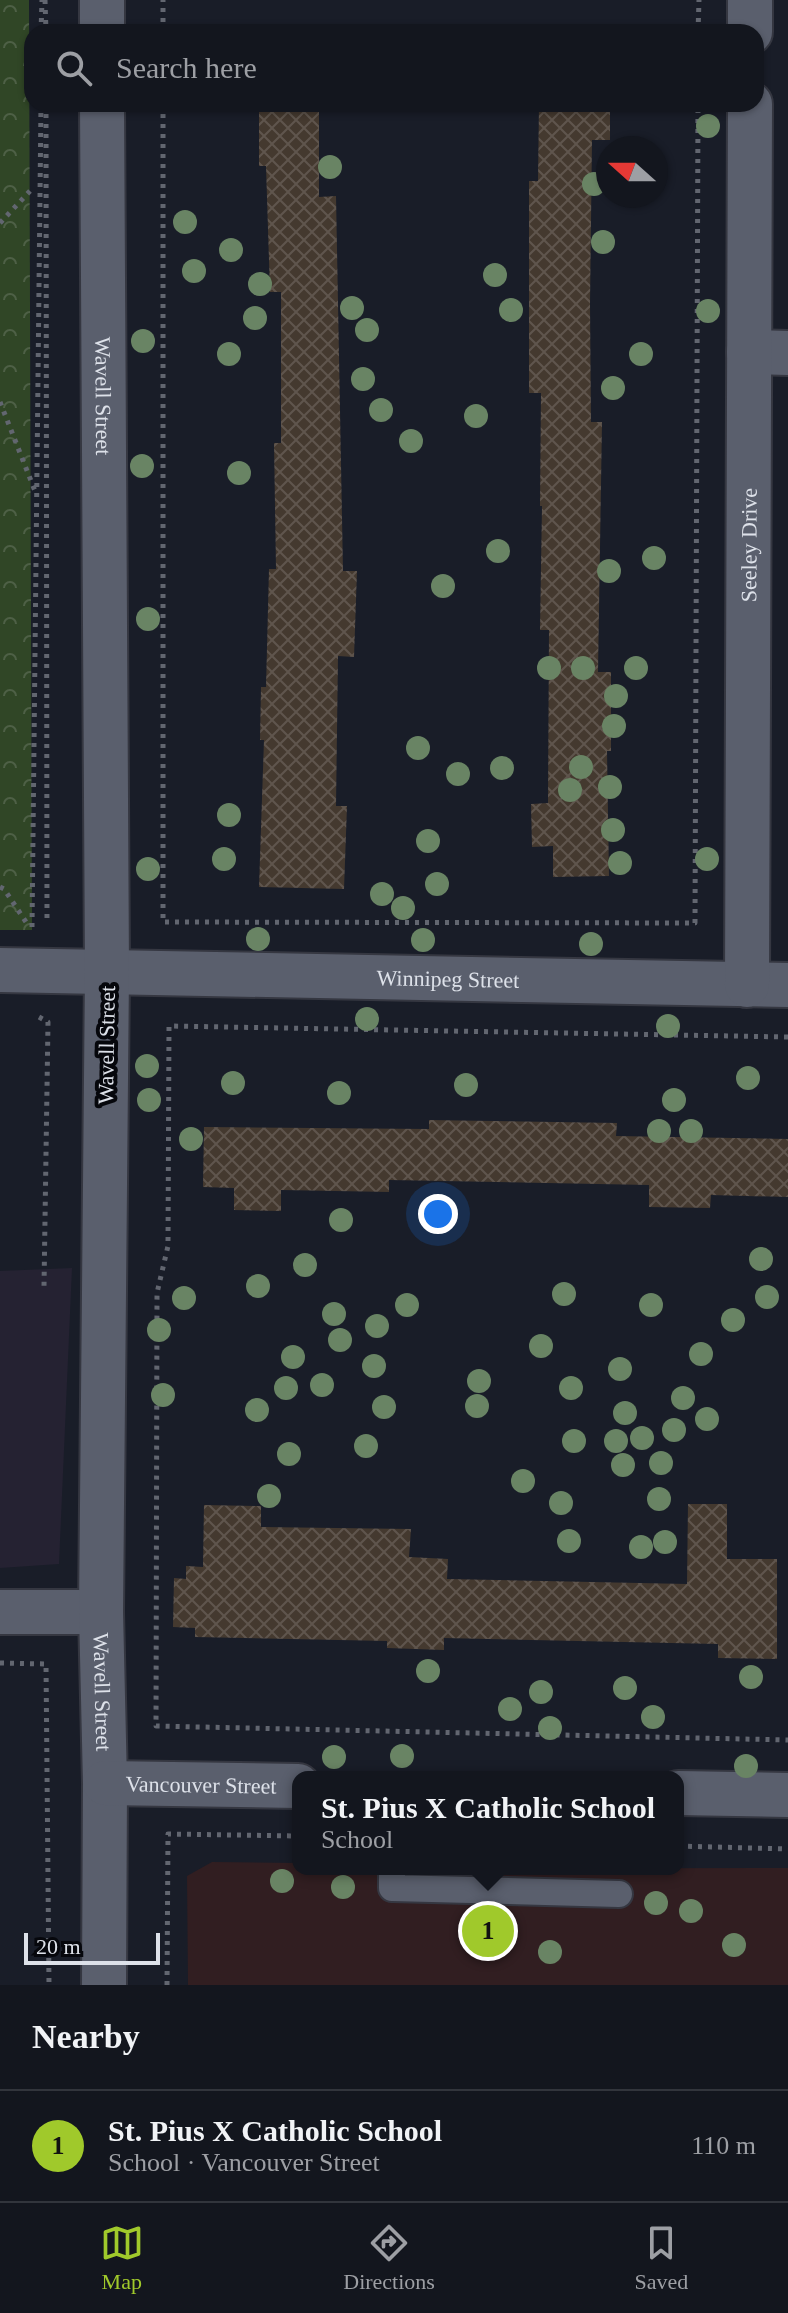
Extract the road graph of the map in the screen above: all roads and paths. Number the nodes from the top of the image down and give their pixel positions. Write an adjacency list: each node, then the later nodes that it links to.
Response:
1 (44, 0): 6 (path)
2 (102, 0): 7 (street)
3 (163, 0): 8 (path)
4 (699, 0): 9 (path)
5 (750, 0): 10 (street)
6 (44, 24)
7 (102, 24)
8 (163, 24)
9 (698, 24)
10 (750, 24)
11 (43, 112): 21 (path)
12 (43, 112): 23 (path)
13 (102, 112): 25 (street, Wavell Street)
14 (163, 112): 15 (path)
15 (698, 112)
16 (751, 112): 19 (street, Seeley Drive)
17 (30, 191): 18 (path)
18 (0, 223)
19 (769, 352): 26 (street, Seeley Drive)
20 (0, 402): 21 (path)
21 (37, 496): 22 (path)
22 (0, 887)
23 (47, 924)
24 (0, 970): 25 (street, Winnipeg Street)
25 (107, 972): 26 (street, Winnipeg Street); 31 (street, Wavell Street)
26 (768, 985)
27 (27, 1011): 29 (path)
28 (788, 1037): 33 (path)
29 (44, 1286)
30 (0, 1612): 31 (street)
31 (101, 1612): 34 (street, Wavell Street)
32 (0, 1663): 43 (path)
33 (788, 1740)
34 (105, 1783): 35 (street, Vancouver Street); 44 (street, Wavell Street)
35 (292, 1786)
36 (684, 1793): 37 (street)
37 (788, 1795)
38 (292, 1836): 45 (path)
39 (684, 1846): 40 (path)
40 (788, 1849)
41 (392, 1875): 42 (lane)
42 (619, 1894)
43 (49, 1985)
44 (104, 1985)
45 (167, 1985)

